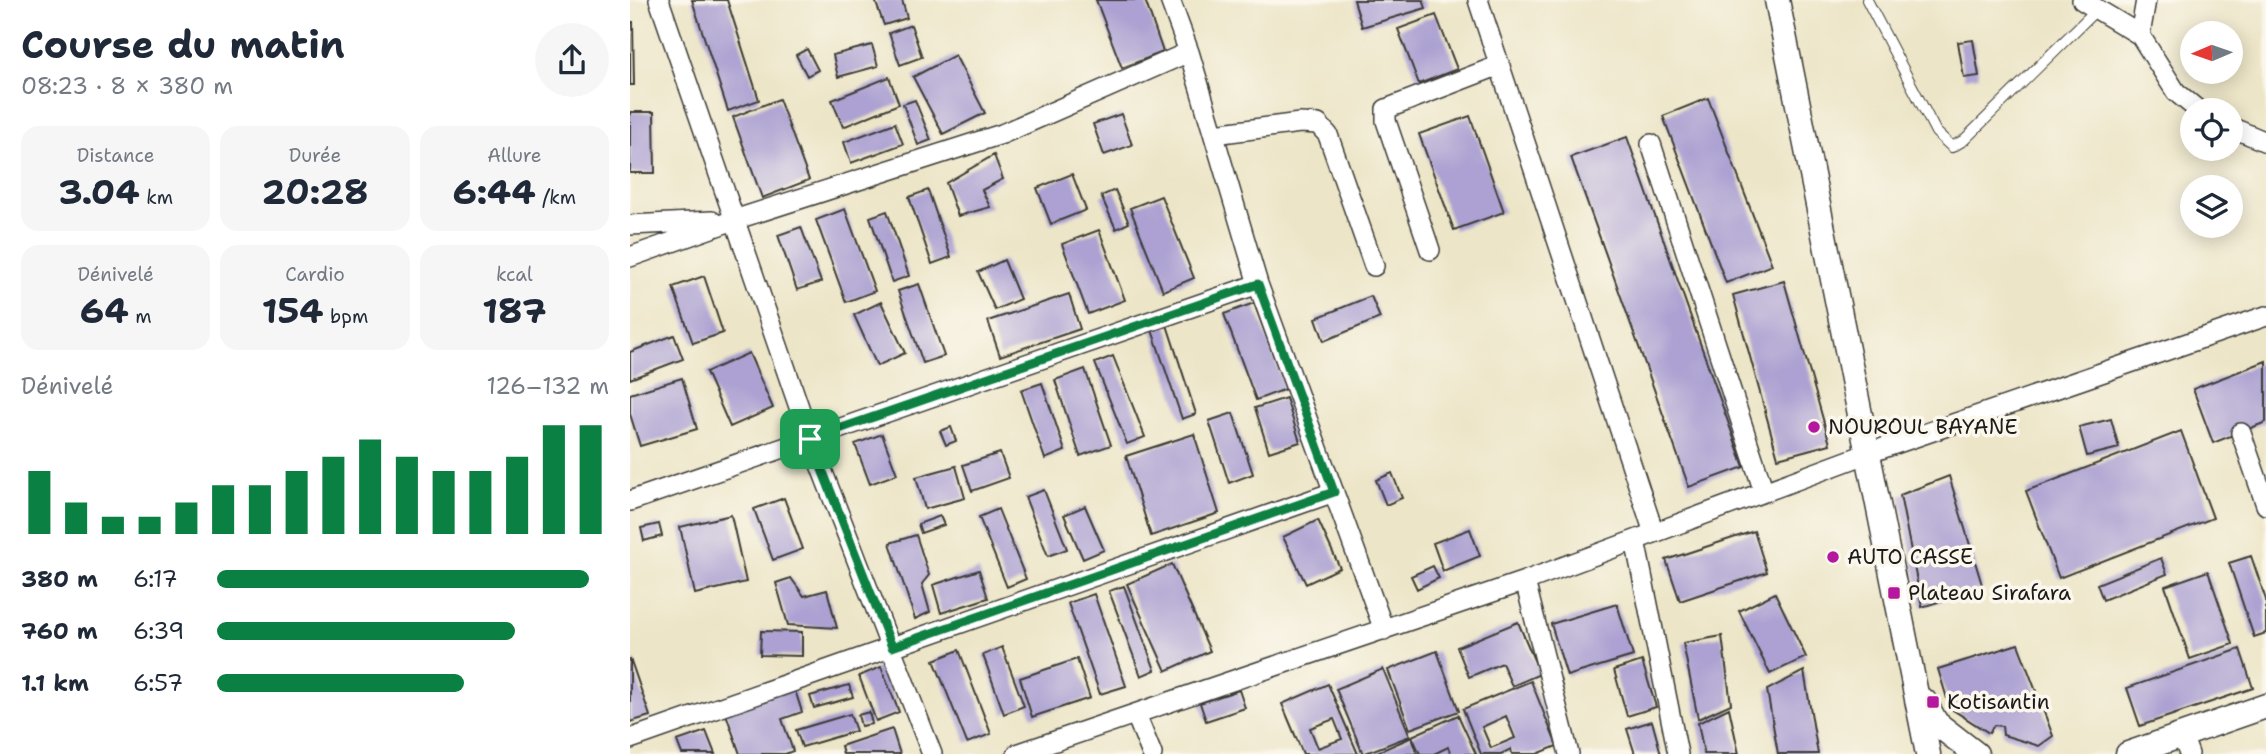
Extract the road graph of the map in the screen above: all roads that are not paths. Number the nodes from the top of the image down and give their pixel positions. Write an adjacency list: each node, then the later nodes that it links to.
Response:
1 (659, 0): 16 (street)
2 (1170, 0): 9 (street)
3 (1478, 0): 10 (street)
4 (1777, 0): 25 (street)
5 (1867, 0): 7 (lane)
6 (2146, 0): 8 (street)
7 (2090, 5): 8 (street)
8 (2140, 35): 11 (street)
9 (1189, 52): 13 (street); 16 (street)
10 (1500, 65): 18 (street); 30 (street)
11 (2183, 98)
12 (2243, 132): 14 (street)
13 (1214, 134): 20 (street); 21 (street)
14 (2266, 142)
15 (1651, 144): 27 (street)
16 (734, 220): 17 (street); 19 (street); 24 (street)
17 (630, 225)
18 (1430, 250)
19 (630, 257)
20 (1374, 266)
21 (1258, 284): 24 (street); 26 (street)
22 (2266, 316): 25 (street)
23 (2241, 433): 29 (street)
24 (810, 439): 28 (street); 34 (street)
25 (1866, 454): 27 (street); 35 (street)
26 (1334, 492): 33 (street); 34 (street)
27 (1764, 492): 30 (street)
28 (630, 501)
29 (2266, 505)
30 (1654, 533): 31 (street)
31 (1635, 540): 32 (street); 44 (street)
32 (1525, 581): 33 (street); 40 (street)
33 (1384, 630): 37 (street)
34 (892, 647): 38 (street); 41 (street)
35 (1915, 685): 45 (street); 46 (street)
36 (2266, 706): 39 (street)
37 (1136, 715): 42 (street); 43 (street)
38 (630, 738)
39 (2185, 745): 47 (street)
40 (1567, 753)
41 (932, 754)
42 (1017, 754)
43 (1152, 754)
44 (1678, 754)
45 (1928, 754)
46 (1976, 754)
47 (2128, 754)

